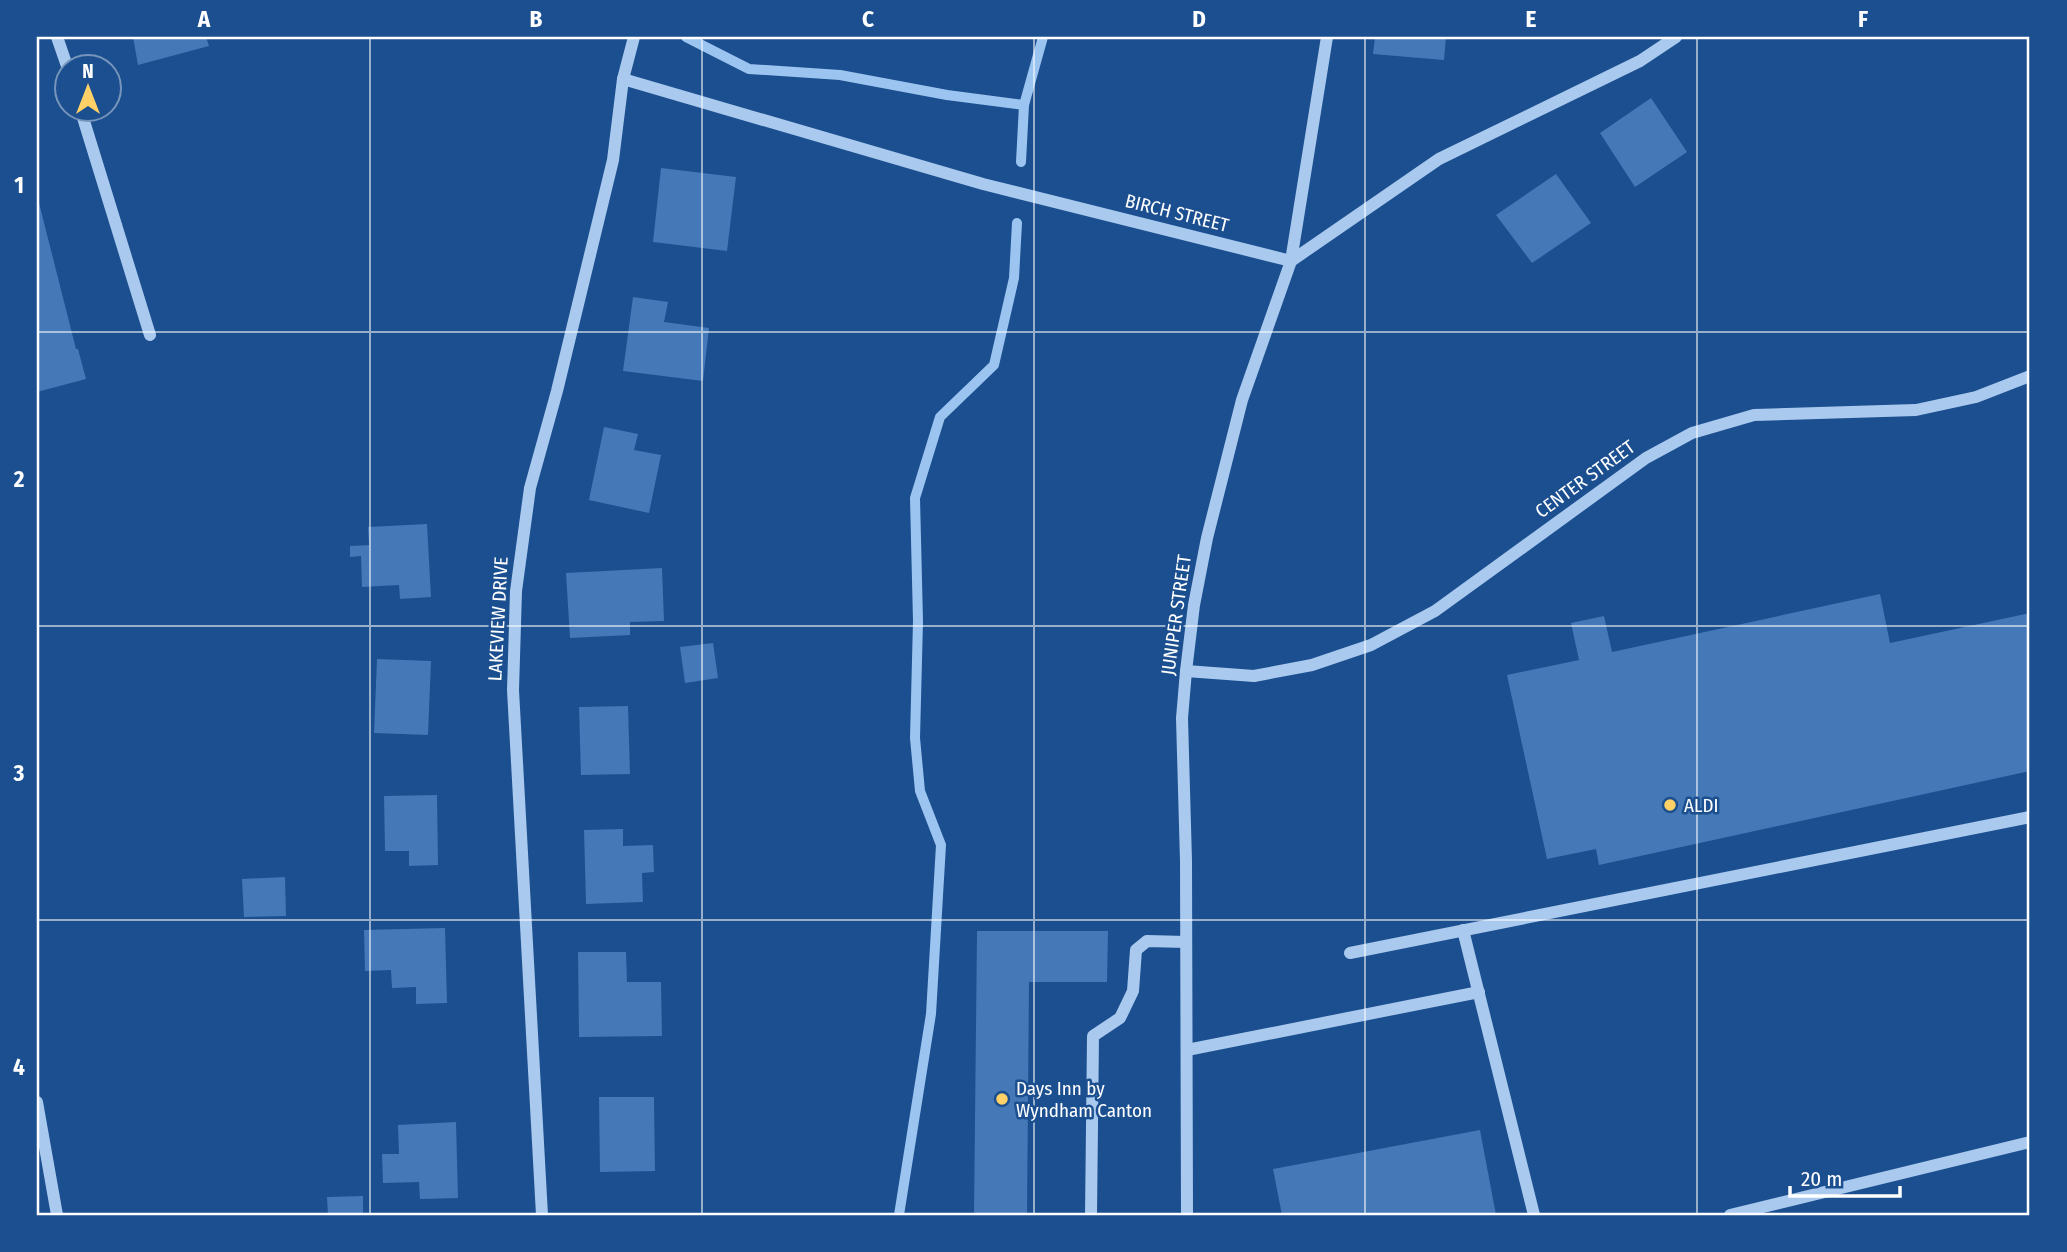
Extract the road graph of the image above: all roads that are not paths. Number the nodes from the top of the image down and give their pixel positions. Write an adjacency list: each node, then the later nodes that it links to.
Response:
1 (634, 37): 4 (street, LAKEVIEW DRIVE)
2 (1327, 37): 6 (street, JUNIPER STREET)
3 (1676, 37): 6 (street)
4 (623, 79): 6 (street, BIRCH STREET); 19 (street, LAKEVIEW DRIVE)
5 (84, 122): 7 (street)
6 (1291, 261): 9 (street, JUNIPER STREET)
7 (150, 335)
8 (2030, 376): 9 (street, CENTER STREET)
9 (1186, 671): 12 (street, JUNIPER STREET)
10 (2030, 817): 11 (street)
11 (1463, 930): 13 (street); 14 (street)
12 (1186, 942): 15 (street, JUNIPER STREET); 20 (street)
13 (1350, 953)
14 (1479, 992): 15 (street); 22 (street)
15 (1187, 1049): 21 (street, JUNIPER STREET)
16 (37, 1102): 18 (street)
17 (2030, 1142): 23 (street)
18 (57, 1215)
19 (542, 1215)
20 (1091, 1215)
21 (1187, 1215)
22 (1534, 1215)
23 (1730, 1215)

